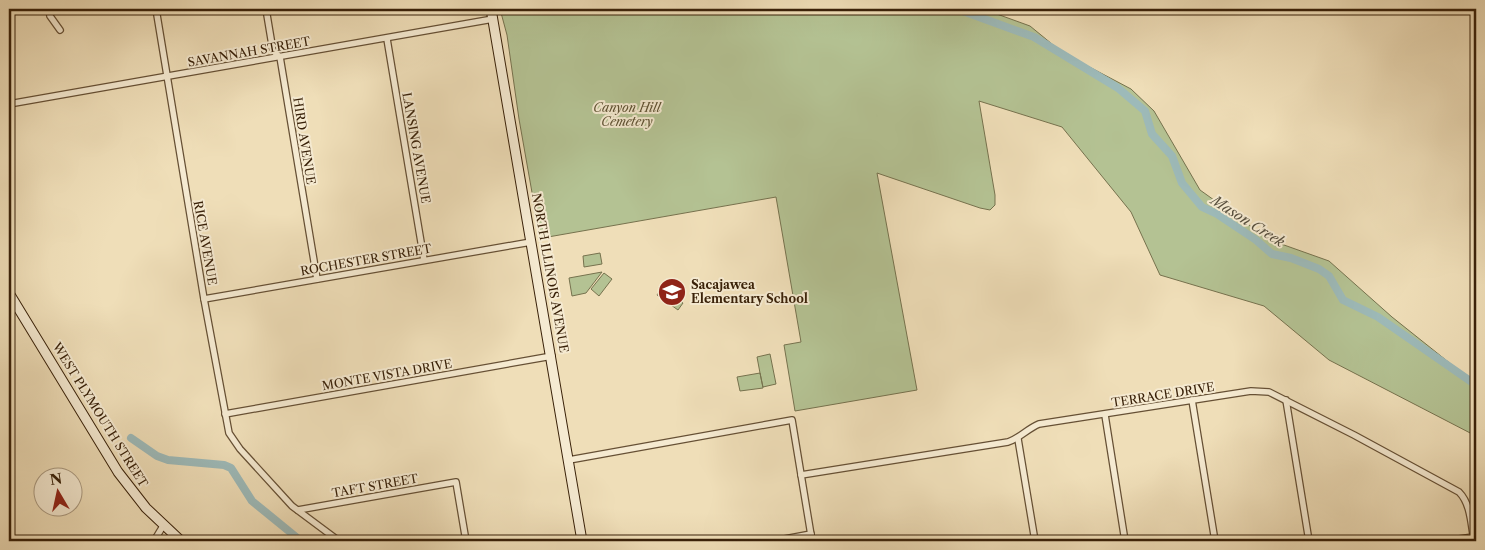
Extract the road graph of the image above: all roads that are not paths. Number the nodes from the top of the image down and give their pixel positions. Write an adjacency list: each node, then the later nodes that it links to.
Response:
1 (49, 9): 6 (street)
2 (156, 9): 9 (street, RICE AVENUE)
3 (266, 9): 8 (street, HIRD AVENUE)
4 (491, 9): 5 (street, NORTH ILLINOIS AVENUE)
5 (493, 19): 7 (street, SAVANNAH STREET); 11 (street, NORTH ILLINOIS AVENUE)
6 (60, 30)
7 (387, 39): 8 (street, SAVANNAH STREET); 12 (street, LANSING AVENUE)
8 (280, 57): 9 (street, SAVANNAH STREET); 13 (street, HIRD AVENUE)
9 (168, 77): 10 (street, SAVANNAH STREET); 15 (street, RICE AVENUE)
10 (9, 104)
11 (531, 242): 12 (street, ROCHESTER STREET); 16 (street, NORTH ILLINOIS AVENUE)
12 (424, 260): 13 (street, ROCHESTER STREET)
13 (317, 279): 15 (street, ROCHESTER STREET)
14 (9, 293): 25 (street, WEST PLYMOUTH STREET)
15 (204, 298): 19 (street, RICE AVENUE)
16 (552, 356): 19 (street, MONTE VISTA DRIVE); 22 (street, NORTH ILLINOIS AVENUE)
17 (1192, 400): 18 (street, TERRACE DRIVE); 20 (street, TERRACE DRIVE); 37 (street)
18 (1286, 400): 27 (street, TERRACE DRIVE); 38 (street)
19 (225, 414): 24 (street, RICE AVENUE)
20 (1104, 415): 21 (street, TERRACE DRIVE); 36 (street)
21 (1018, 439): 23 (street, TERRACE DRIVE); 35 (street)
22 (569, 460): 23 (street); 32 (street, NORTH ILLINOIS AVENUE)
23 (801, 475): 26 (street)
24 (298, 510): 30 (street, RICE AVENUE); 31 (street, TAFT STREET)
25 (163, 526): 28 (street); 29 (street, WEST PLYMOUTH STREET)
26 (811, 534): 33 (street); 34 (street)
27 (1473, 539): 39 (street)
28 (154, 541)
29 (181, 541)
30 (339, 541)
31 (466, 541)
32 (582, 541)
33 (774, 541)
34 (812, 541)
35 (1035, 541)
36 (1125, 541)
37 (1215, 541)
38 (1309, 541)
39 (1445, 541)

